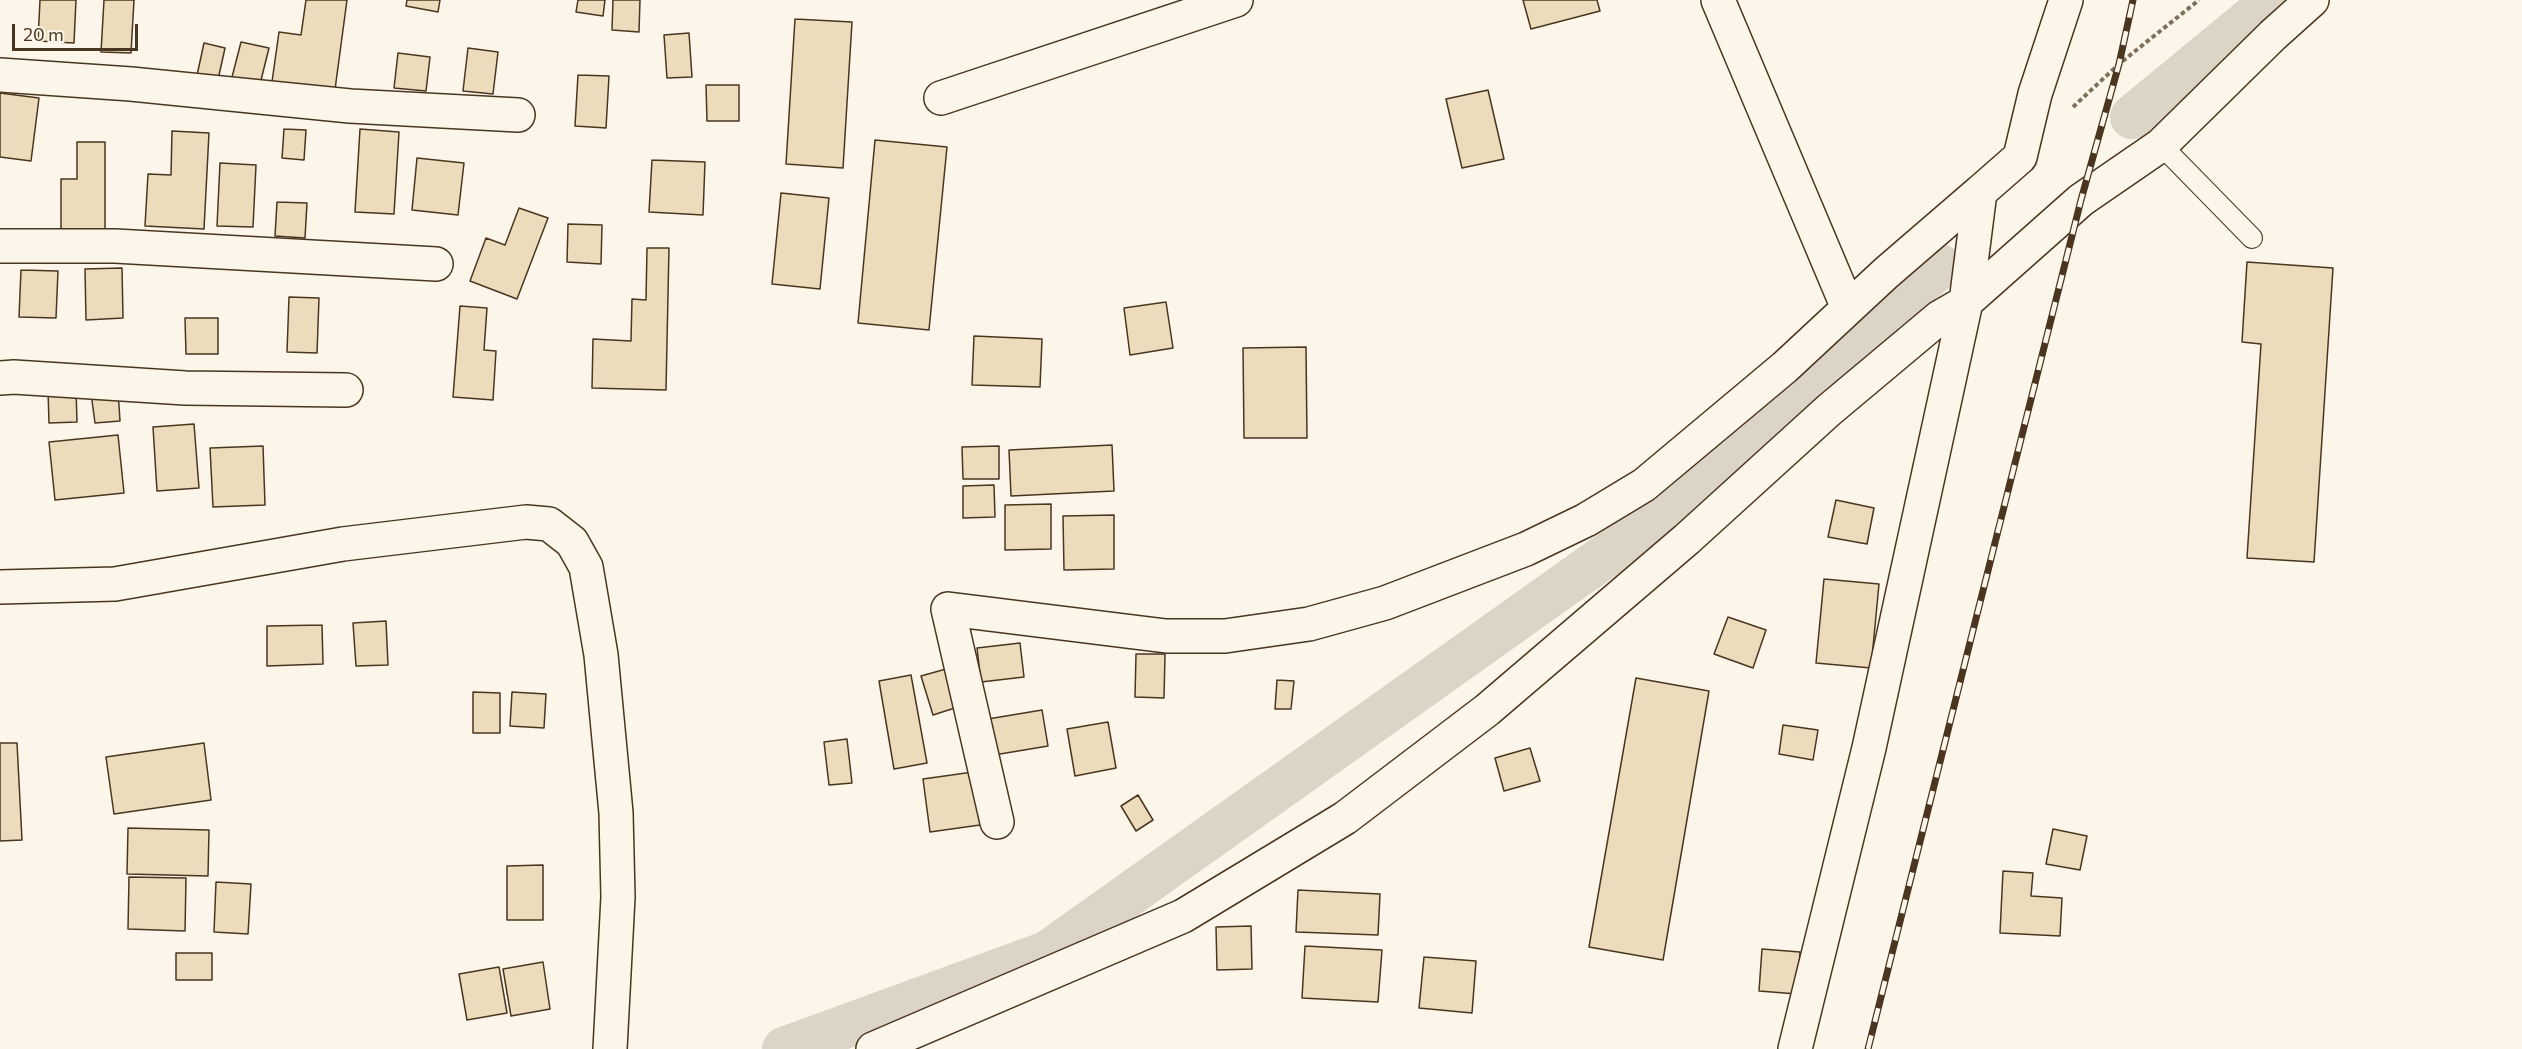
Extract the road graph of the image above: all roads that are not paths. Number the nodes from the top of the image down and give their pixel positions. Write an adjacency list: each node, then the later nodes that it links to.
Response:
1 (1236, 0): 6 (street)
2 (1719, 0): 14 (street)
3 (2066, 0): 9 (street)
4 (2312, 0): 8 (street)
5 (0, 75): 7 (street)
6 (941, 98)
7 (519, 116)
8 (2161, 145): 10 (lane); 13 (street)
9 (1980, 192): 13 (street); 14 (street)
10 (2252, 238)
11 (0, 246): 12 (street)
12 (436, 264)
13 (1966, 302): 20 (street); 21 (street)
14 (1848, 308): 18 (street)
15 (0, 378): 16 (street)
16 (346, 390)
17 (0, 587): 19 (street)
18 (997, 822)
19 (610, 1049)
20 (873, 1049)
21 (1795, 1049)

